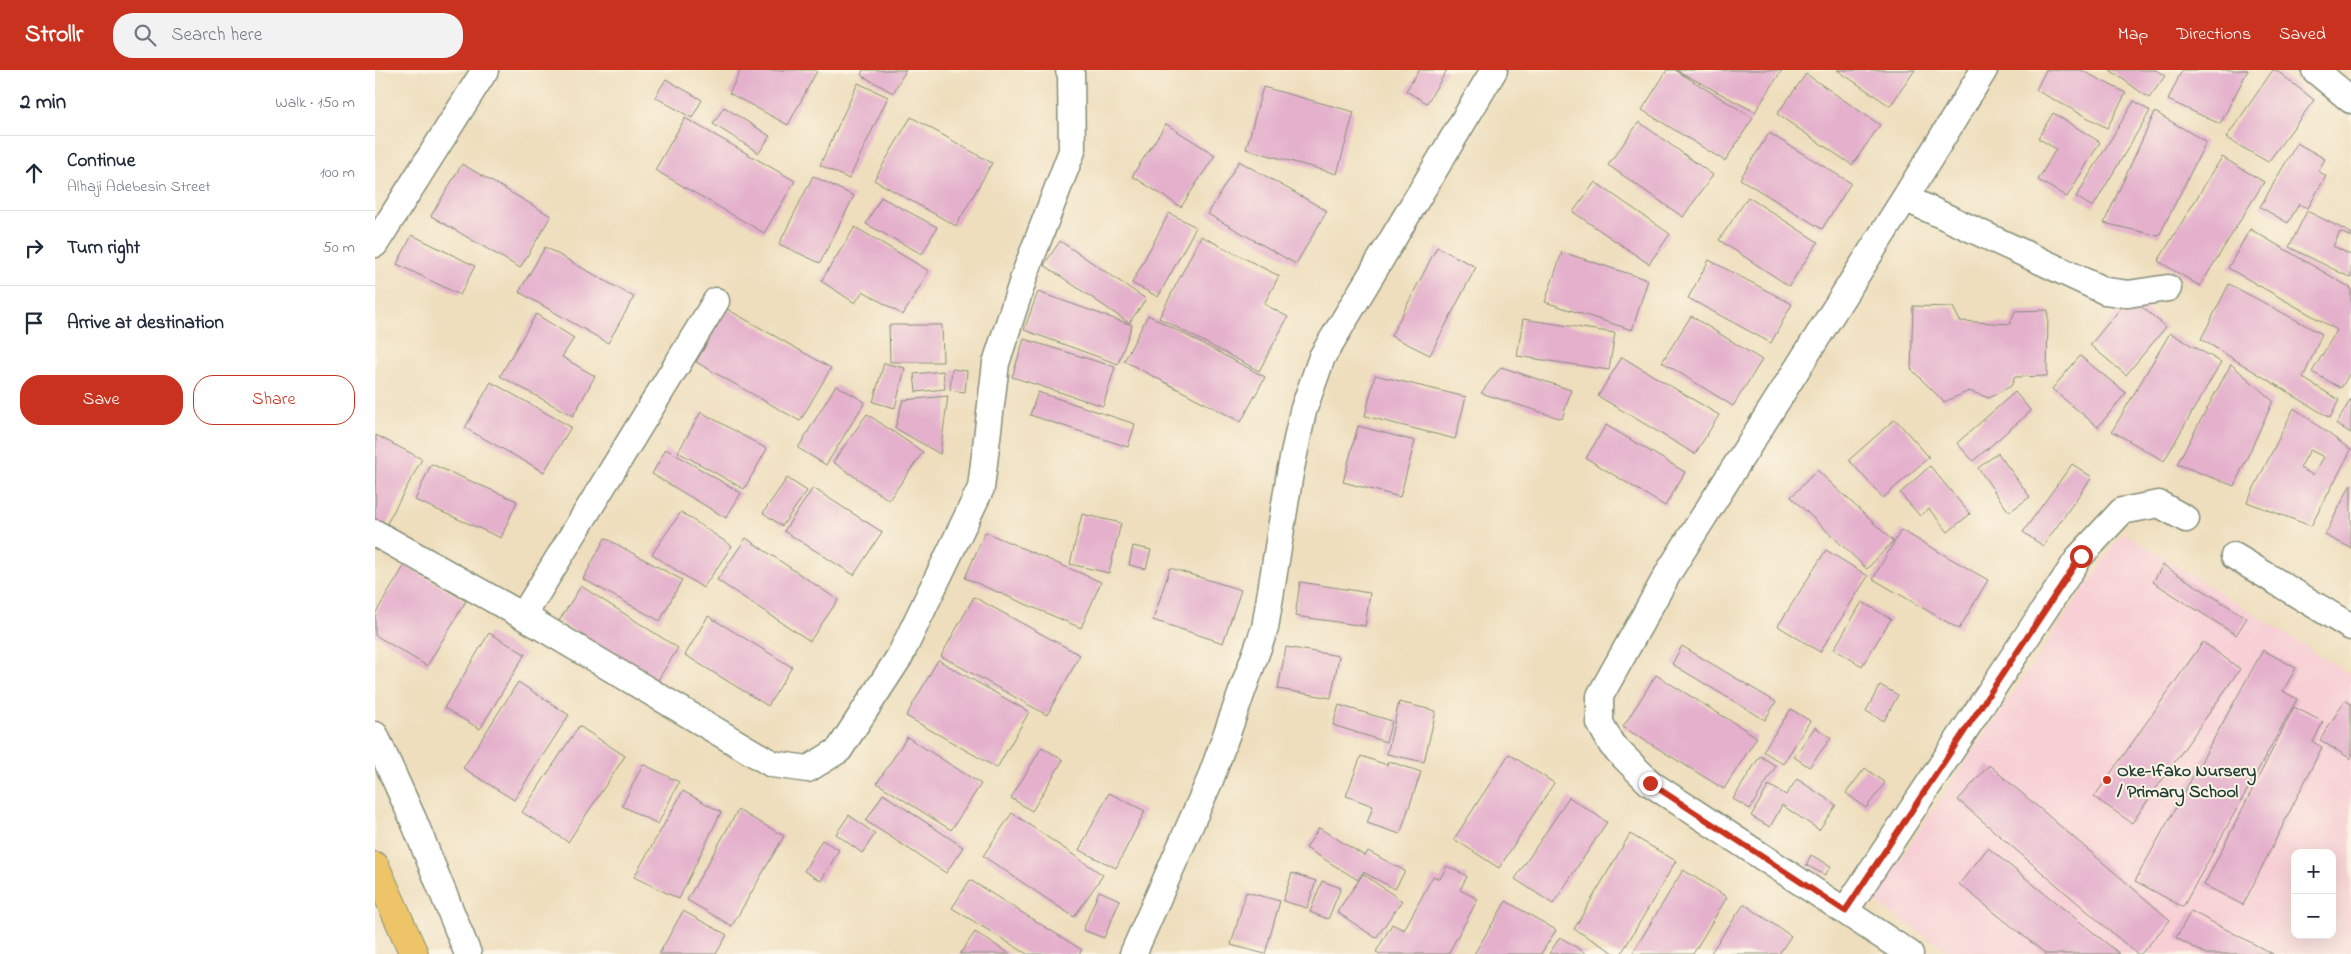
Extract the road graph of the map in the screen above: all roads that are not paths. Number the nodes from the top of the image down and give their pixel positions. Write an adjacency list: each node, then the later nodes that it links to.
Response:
1 (485, 70): 8 (street)
2 (1069, 70): 14 (street)
3 (1494, 70): 21 (street)
4 (1984, 70): 7 (street)
5 (2315, 70): 6 (street)
6 (2351, 100)
7 (1905, 198): 9 (street); 18 (street)
8 (375, 244)
9 (2168, 288)
10 (717, 301): 14 (street)
11 (2186, 519): 18 (street)
12 (375, 533): 14 (street)
13 (2234, 556): 15 (street)
14 (523, 616)
15 (2351, 626)
16 (375, 735): 20 (street)
17 (375, 866): 19 (highway)
18 (1845, 911): 22 (street)
19 (414, 954)
20 (468, 954)
21 (1133, 954)
22 (1909, 954)

